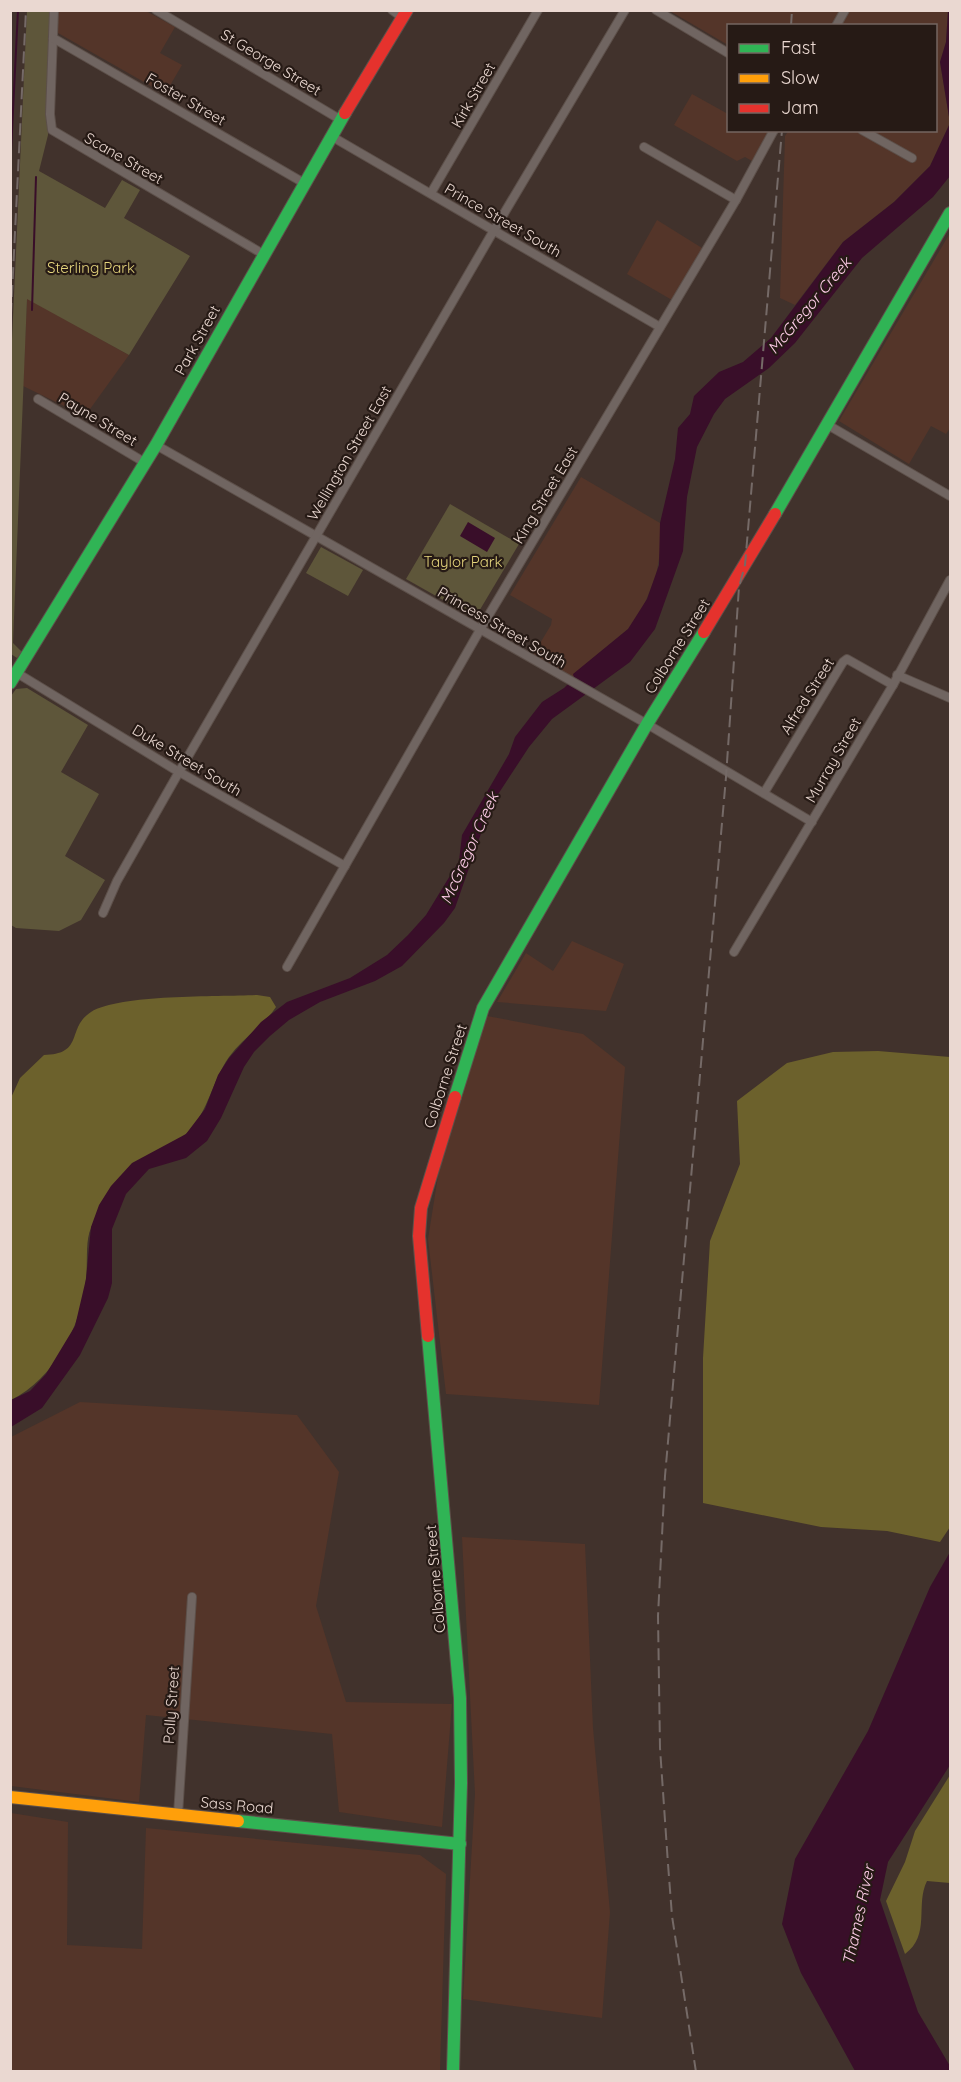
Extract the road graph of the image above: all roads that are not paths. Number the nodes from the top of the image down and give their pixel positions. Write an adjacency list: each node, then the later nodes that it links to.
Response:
1 (54, 10): 10 (street)
2 (156, 10): 12 (street, St George Street)
3 (392, 10): 8 (street)
4 (538, 10): 19 (street, Kirk Street)
5 (626, 10): 22 (street, Wellington Street East)
6 (656, 10): 11 (street)
7 (845, 10): 9 (street)
8 (405, 14): 12 (street, Park Street)
9 (837, 24)
10 (53, 38): 18 (street, Foster Street); 23 (street, Scane Street)
11 (727, 52)
12 (341, 120): 15 (street, Park Street)
13 (773, 132): 20 (street, King Street East)
14 (866, 132): 17 (street)
15 (331, 136): 18 (street, Park Street); 19 (street, Prince Street South)
16 (644, 147): 20 (street)
17 (912, 158)
18 (304, 183): 23 (street, Park Street)
19 (431, 193): 22 (street, Prince Street South)
20 (736, 200): 24 (street, King Street East)
21 (951, 213): 26 (street, Colborne Street)
22 (494, 230): 24 (street, Prince Street South); 30 (street, Wellington Street East)
23 (263, 254): 27 (street, Park Street)
24 (660, 327): 32 (street, King Street East)
25 (38, 399): 28 (street, Payne Street)
26 (828, 425): 29 (street); 37 (street, Colborne Street)
27 (156, 445): 28 (street, Park Street); 30 (street, Princess Street South)
28 (144, 462): 33 (street, Park Street)
29 (951, 496)
30 (317, 536): 32 (street, Princess Street South); 38 (street, Wellington Street East)
31 (951, 580): 34 (street, Murray Street)
32 (480, 630): 37 (street, Princess Street South); 41 (street, King Street East)
33 (15, 672): 38 (street, Duke Street South)
34 (897, 675): 35 (street, Murray Street); 36 (street)
35 (892, 685): 39 (street, Alfred Street); 40 (street, Murray Street)
36 (951, 698)
37 (647, 724): 39 (street, Princess Street South); 48 (street, Colborne Street)
38 (179, 772): 41 (street, Duke Street South); 42 (street, Wellington Street East)
39 (764, 793): 40 (street, Princess Street South)
40 (812, 822): 43 (street, Murray Street)
41 (345, 866): 44 (street, King Street East)
42 (103, 913)
43 (734, 952)
44 (287, 967)
45 (192, 1597): 47 (street, Polly Street)
46 (10, 1797): 47 (street, Sass Road)
47 (178, 1815): 48 (street, Sass Road)
48 (460, 1844): 49 (street, Colborne Street)
49 (453, 2072)

